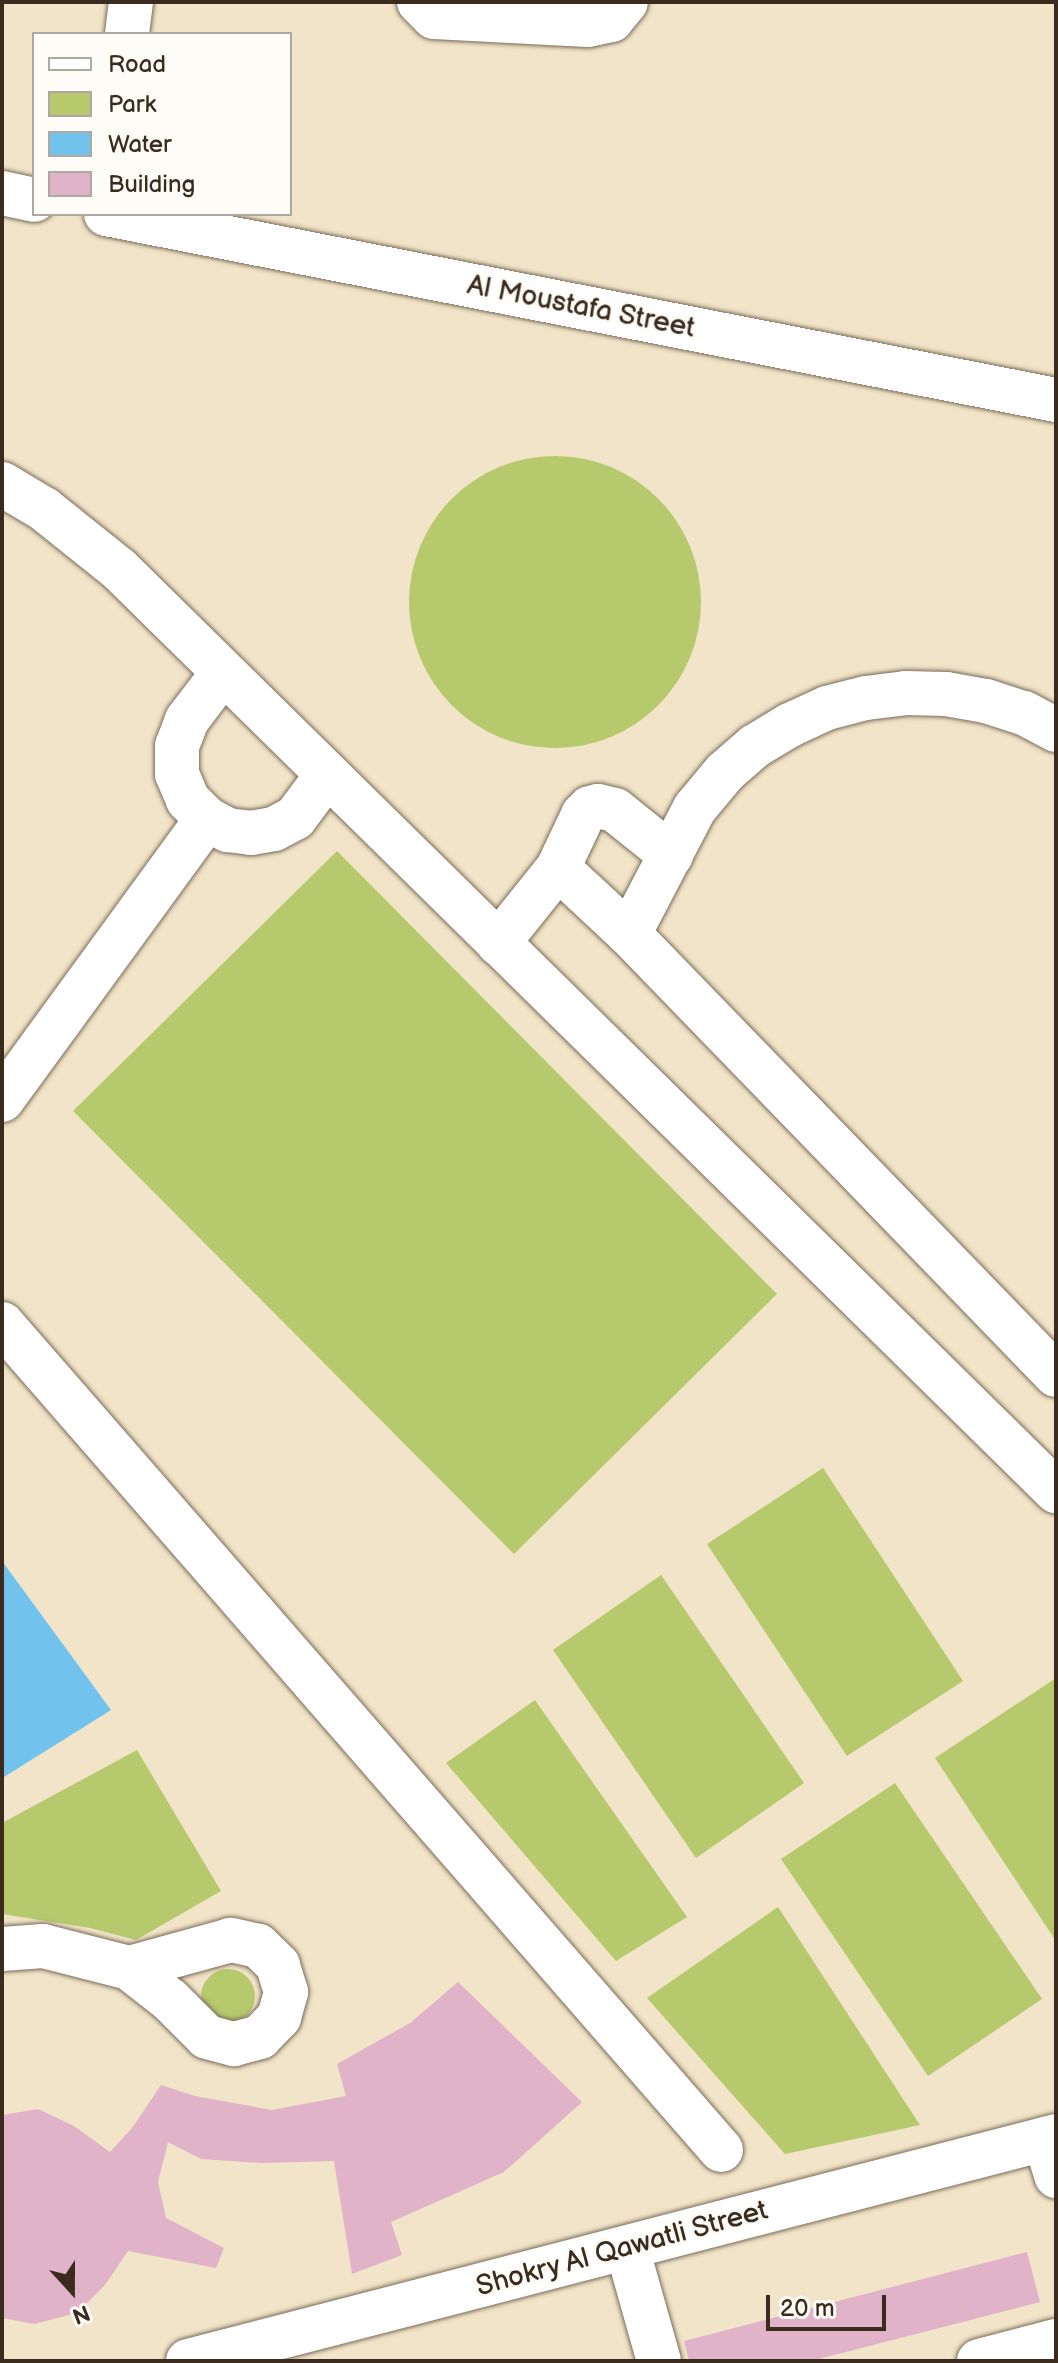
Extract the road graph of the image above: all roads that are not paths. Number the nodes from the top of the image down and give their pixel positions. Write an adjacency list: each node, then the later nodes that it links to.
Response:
1 (131, 2): 4 (street)
2 (419, 2): 3 (street)
3 (626, 2)
4 (127, 32)
5 (2, 193): 6 (street)
6 (32, 200)
7 (118, 216): 8 (street, Al Moustafa Street)
8 (1056, 400)
9 (2, 484): 10 (street)
10 (222, 674): 12 (street); 13 (street)
11 (1056, 730): 14 (street)
12 (327, 775): 13 (street); 17 (street)
13 (207, 819): 18 (street)
14 (671, 855): 15 (street); 16 (street)
15 (558, 868): 16 (street); 17 (street)
16 (629, 934): 20 (street)
17 (498, 943): 21 (street)
18 (2, 1100)
19 (2, 1324): 26 (street)
20 (1056, 1375)
21 (1056, 1491)
22 (2, 1949): 24 (street)
23 (206, 1949): 24 (street); 25 (street); 25 (street)
24 (129, 1968): 25 (street)
25 (188, 2016)
26 (721, 2150)
27 (1052, 2150): 28 (street, Shokry Al Qawatli Street)
28 (627, 2248): 30 (street, Shokry Al Qawatli Street); 31 (street)
29 (1056, 2341): 32 (street)
30 (188, 2361)
31 (659, 2361)
32 (979, 2361)

